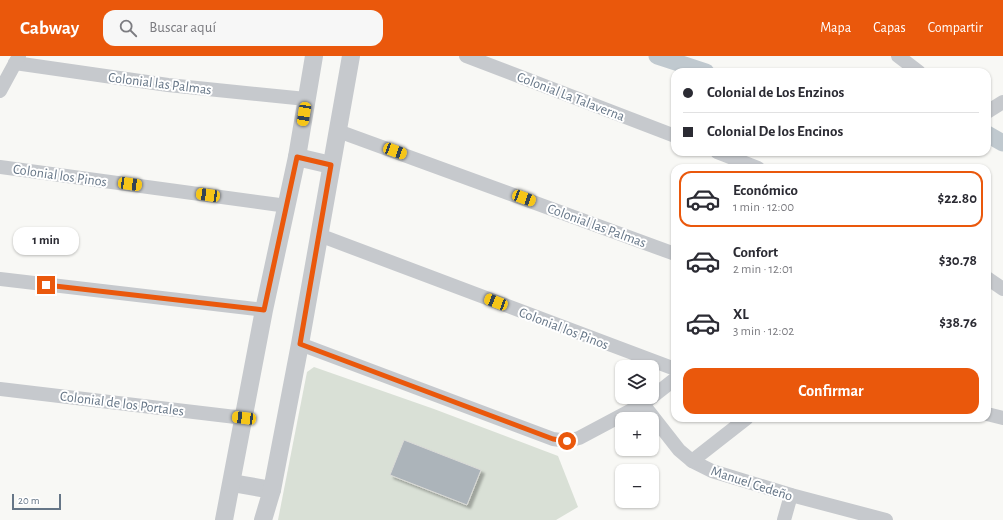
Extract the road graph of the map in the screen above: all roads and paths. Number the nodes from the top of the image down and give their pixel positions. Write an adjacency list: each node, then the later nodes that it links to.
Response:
1 (314, 56): 8 (street)
2 (351, 56): 11 (street)
3 (466, 56): 12 (street, Colonial La Talaverna)
4 (898, 56): 6 (street)
5 (17, 60): 7 (street); 8 (street, Colonial las Palmas)
6 (914, 68)
7 (0, 91)
8 (306, 99): 14 (street)
9 (1003, 102): 10 (street)
10 (991, 110)
11 (338, 130): 16 (street); 20 (street, Colonial las Palmas)
12 (671, 134)
13 (727, 156): 15 (street)
14 (297, 157): 16 (street); 18 (street)
15 (748, 164)
16 (331, 165): 19 (street)
17 (0, 167): 18 (street, Colonial los Pinos)
18 (287, 206): 24 (street)
19 (319, 234): 25 (street); 26 (street, Colonial los Pinos)
20 (671, 253)
21 (0, 280): 24 (street)
22 (991, 281): 23 (street)
23 (1003, 289)
24 (264, 310): 33 (street)
25 (300, 344): 30 (street); 38 (street)
26 (671, 367)
27 (671, 382): 29 (street)
28 (0, 389): 33 (street, Colonial de los Portales)
29 (659, 391)
30 (640, 404)
31 (652, 404): 36 (street, Manuel Cedeño)
32 (991, 415): 34 (street)
33 (244, 418): 37 (street)
34 (1003, 418)
35 (742, 422): 36 (street)
36 (692, 461): 39 (street, Manuel Cedeño)
37 (232, 483): 38 (street); 40 (street)
38 (272, 490): 41 (street)
39 (791, 496): 42 (street); 43 (street, Manuel Cedeño)
40 (224, 520)
41 (263, 520)
42 (784, 520)
43 (886, 520)

